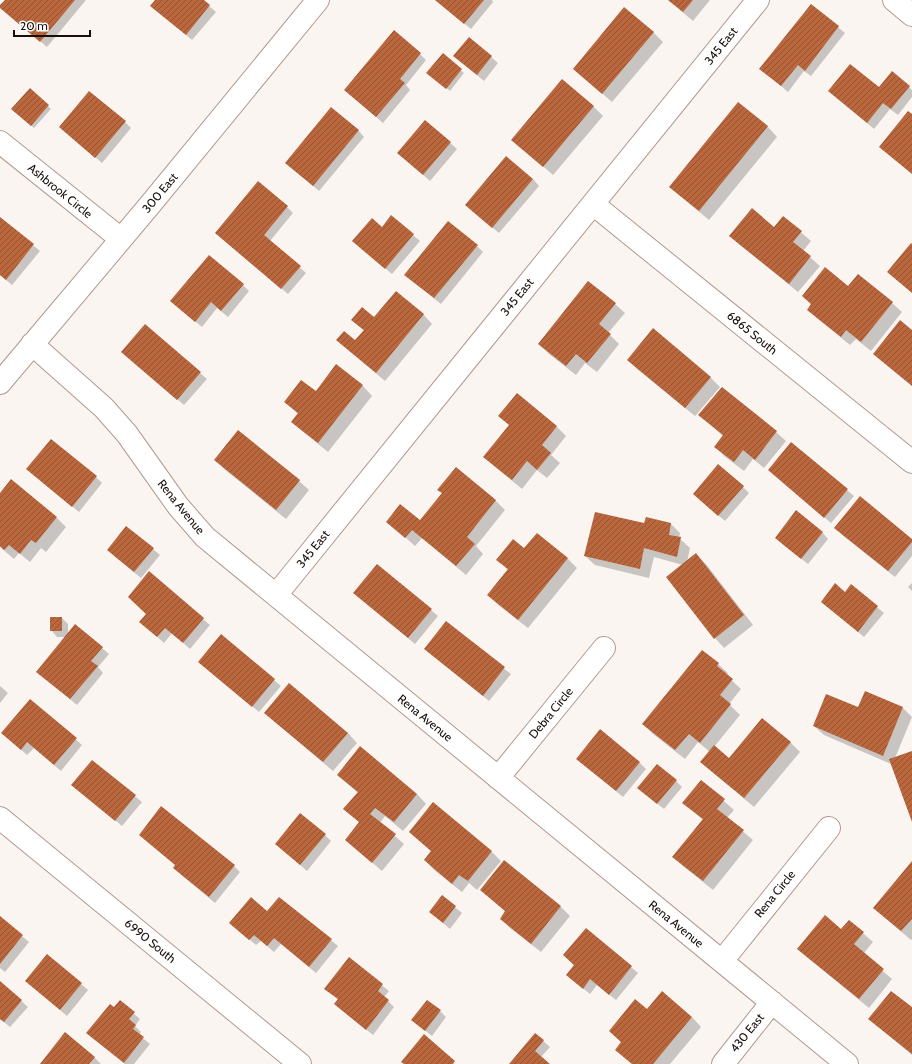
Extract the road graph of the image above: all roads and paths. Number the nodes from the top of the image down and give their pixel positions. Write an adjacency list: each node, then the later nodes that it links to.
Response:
1 (318, 0): 7 (street, 300 East)
2 (758, 0): 6 (street, 345 East)
3 (894, 0): 4 (street)
4 (912, 15)
5 (0, 142): 7 (street, Ashbrook Circle)
6 (593, 204): 10 (street, 6865 South); 11 (street, 345 East)
7 (121, 239): 8 (street, 300 East)
8 (32, 344): 9 (street, 300 East); 11 (street, Rena Avenue)
9 (0, 383)
10 (912, 462)
11 (276, 595): 13 (street, Rena Avenue)
12 (604, 648): 13 (street, Debra Circle)
13 (498, 778): 16 (street, Rena Avenue)
14 (0, 818): 18 (street, 6990 South)
15 (829, 828): 16 (street, Rena Circle)
16 (722, 961): 17 (street, Rena Avenue)
17 (772, 1002): 19 (street, 430 East); 20 (street, Rena Avenue)
18 (300, 1064)
19 (723, 1064)
20 (847, 1064)

